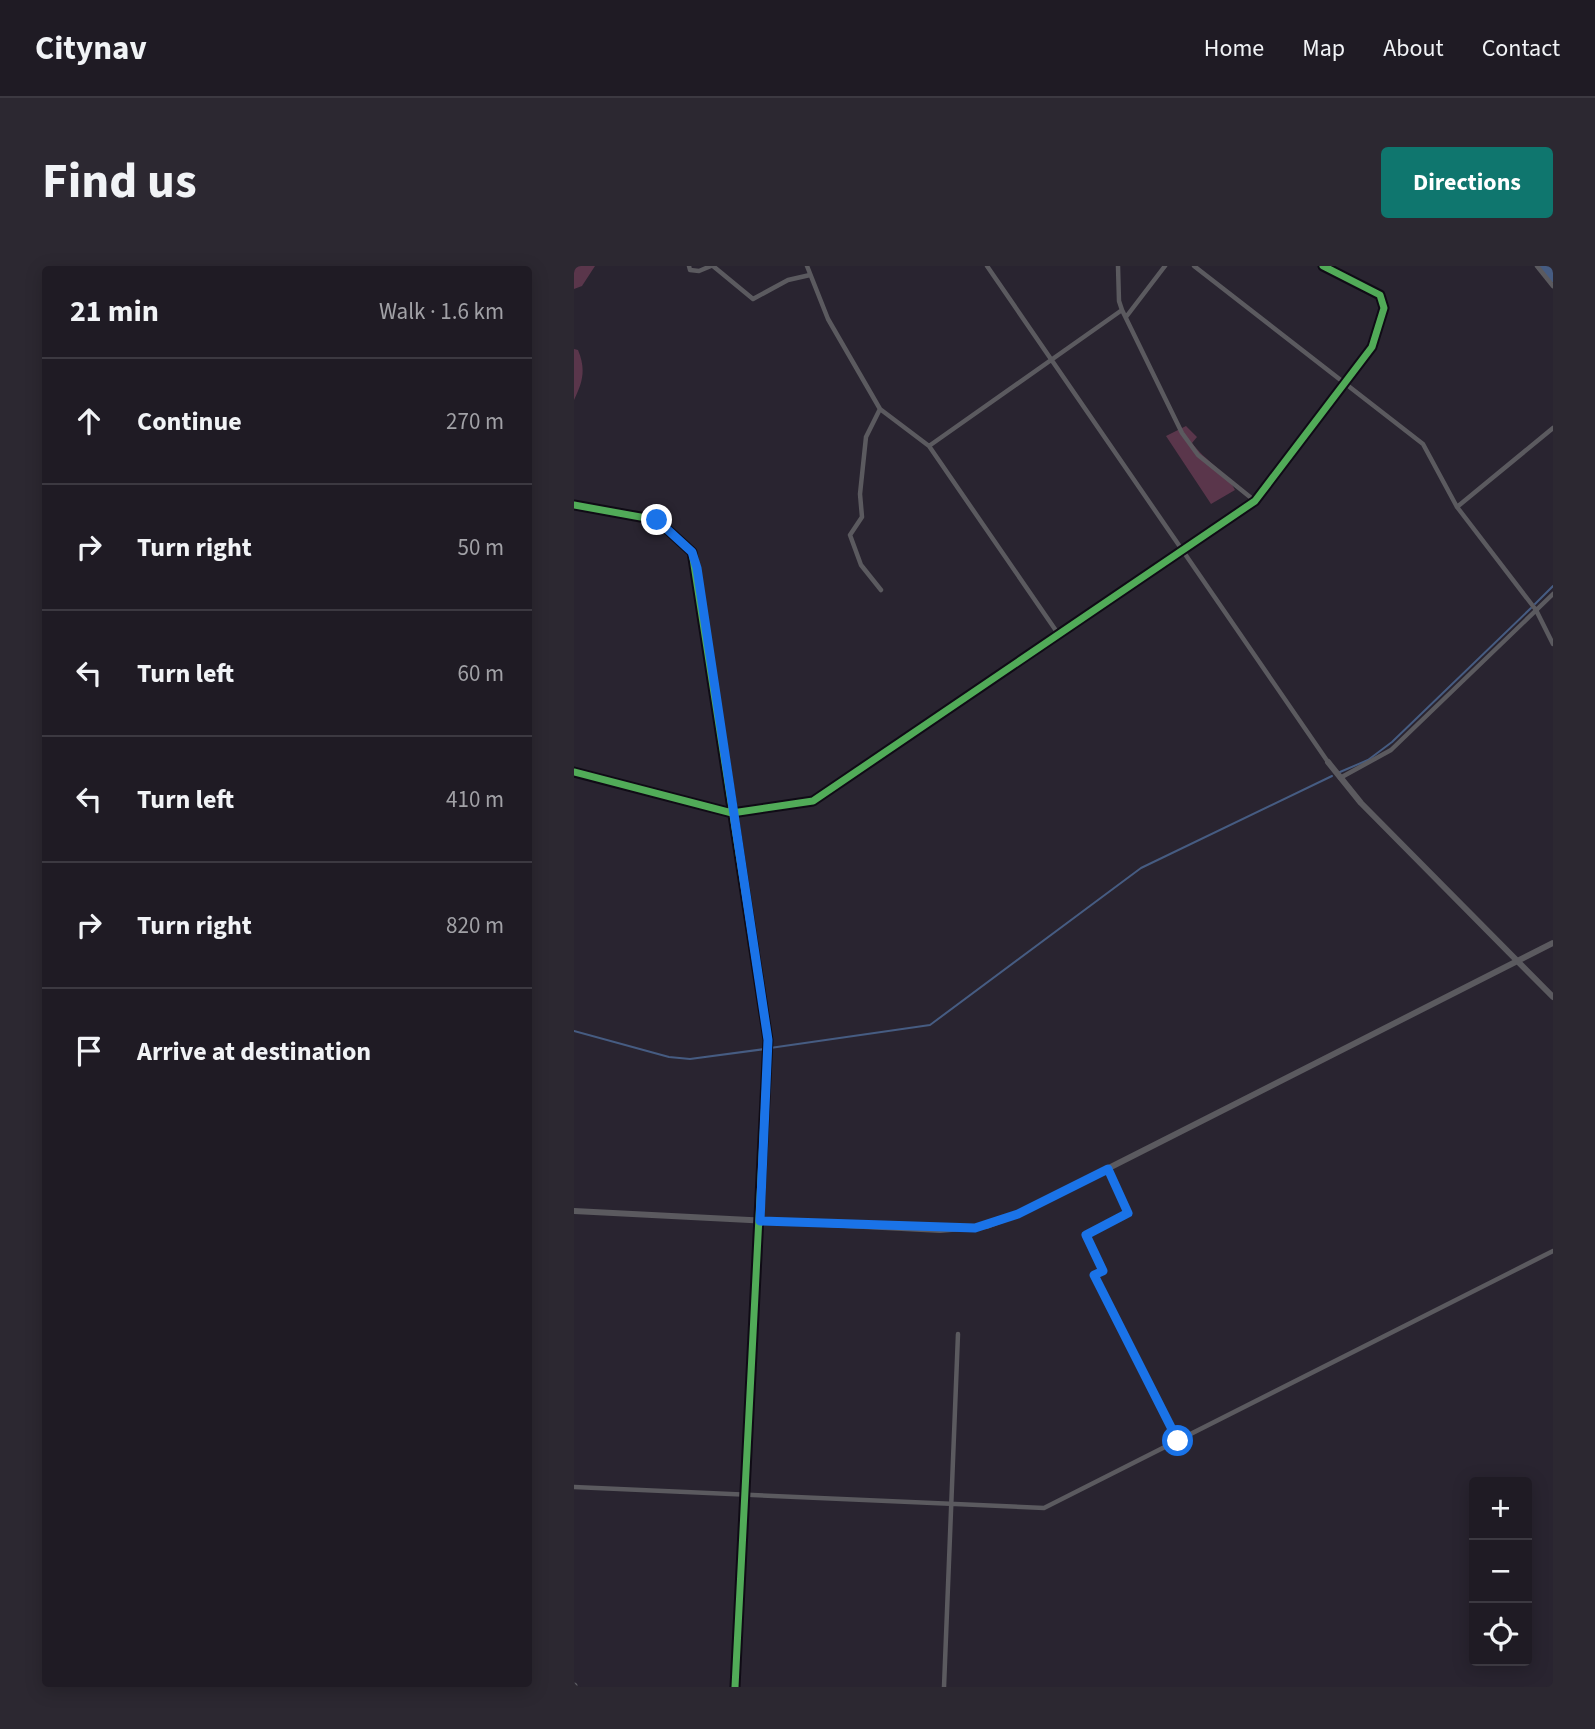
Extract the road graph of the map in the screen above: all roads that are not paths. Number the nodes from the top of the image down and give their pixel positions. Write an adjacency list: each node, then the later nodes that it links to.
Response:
1 (689, 266): 2 (street)
2 (712, 266): 10 (street)
3 (807, 266): 10 (street)
4 (987, 266): 14 (street)
5 (1118, 266): 12 (street)
6 (1165, 266): 13 (street)
7 (1194, 266): 15 (street)
8 (1323, 266): 15 (street)
9 (1537, 266): 11 (street)
10 (810, 275): 16 (street)
11 (1553, 286)
12 (1122, 310): 13 (street); 14 (street)
13 (1126, 317): 19 (street)
14 (1050, 359): 18 (street); 22 (street)
15 (1345, 383): 19 (street); 21 (street)
16 (880, 409): 18 (street); 23 (street)
17 (1553, 428): 21 (street)
18 (929, 446): 26 (street)
19 (1255, 501): 22 (street)
20 (574, 505): 31 (street)
21 (1457, 507): 25 (street)
22 (1181, 550): 26 (street); 28 (street)
23 (881, 590)
24 (1553, 593): 25 (street)
25 (1536, 610): 27 (street); 30 (street)
26 (1059, 635): 31 (street)
27 (1553, 644)
28 (1328, 762): 30 (street)
29 (574, 772): 31 (street)
30 (1339, 778): 33 (street)
31 (732, 814): 37 (street)
32 (1553, 943): 33 (street)
33 (1518, 961): 34 (street); 35 (street)
34 (1553, 997)
35 (1108, 1169): 37 (street); 40 (street)
36 (574, 1211): 37 (street)
37 (760, 1221): 42 (street)
38 (1553, 1251): 40 (street)
39 (958, 1334): 43 (street)
40 (1178, 1441): 43 (street)
41 (574, 1487): 42 (street)
42 (745, 1495): 43 (street); 44 (street)
43 (952, 1506): 45 (street)
44 (735, 1687)
45 (944, 1687)

